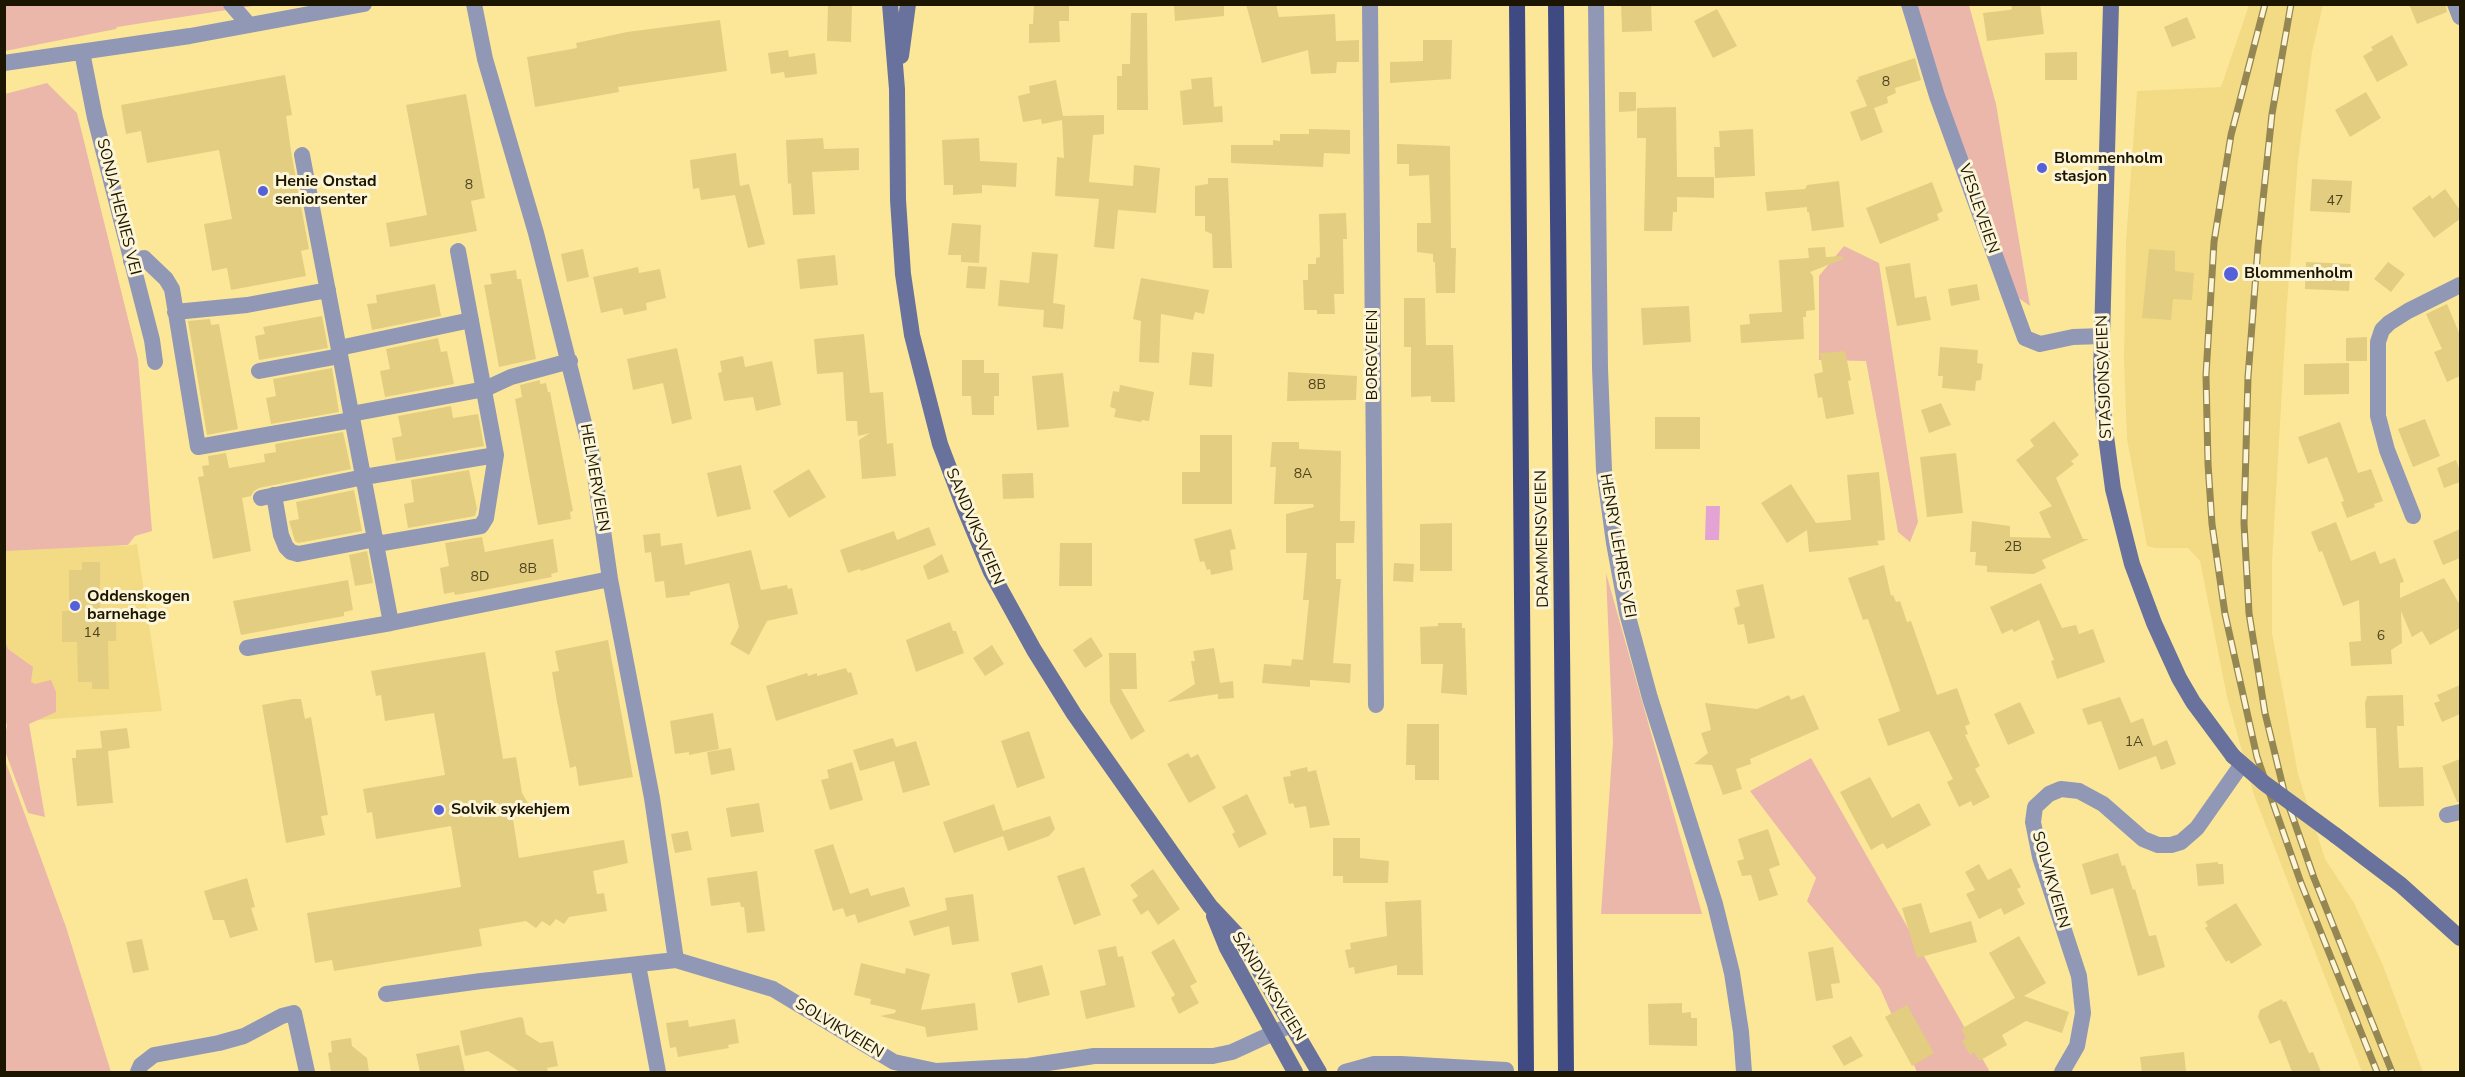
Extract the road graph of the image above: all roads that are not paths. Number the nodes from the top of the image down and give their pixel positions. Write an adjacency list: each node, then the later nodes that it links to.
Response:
1 (231, 4): 14 (street)
2 (364, 4): 14 (street)
3 (474, 4): 27 (street, HELMERVEIEN)
4 (890, 4): 17 (main road)
5 (908, 4): 17 (main road)
6 (1370, 4): 39 (street, BORGVEIEN)
7 (1517, 4): 56 (highway, DRAMMENSVEIEN)
8 (1556, 4): 57 (highway, DRAMMENSVEIEN)
9 (1596, 4): 58 (street, HENRY LEHRES VEI)
10 (1909, 4): 25 (street, VESLEVEIEN)
11 (2111, 4): 25 (main road, STASJONSVEIEN)
12 (2455, 4): 13 (street)
13 (2460, 17)
14 (249, 25): 15 (street)
15 (82, 52): 16 (street); 20 (street, SONJA HENIES VEI)
16 (4, 63)
17 (897, 89): 41 (main road, SANDVIKSVEIEN)
18 (302, 155): 22 (street)
19 (458, 251): 24 (street)
20 (131, 261): 23 (street); 28 (street, SONJA HENIES VEI)
21 (2460, 285): 34 (street)
22 (328, 290): 23 (street); 26 (street)
23 (175, 312): 31 (street)
24 (471, 320): 26 (street); 30 (street)
25 (2102, 336): 40 (main road, STASJONSVEIEN)
26 (339, 352): 29 (street); 31 (street)
27 (570, 361): 30 (street); 36 (street, HELMERVEIEN)
28 (155, 362)
29 (260, 371)
30 (485, 389): 31 (street); 32 (street)
31 (352, 417): 33 (street)
32 (496, 455): 33 (street); 35 (street)
33 (364, 477): 35 (street); 35 (street)
34 (2413, 516)
35 (376, 541): 37 (street)
36 (610, 579): 37 (street); 43 (street, HELMERVEIEN)
37 (391, 623): 38 (street)
38 (247, 648)
39 (1376, 705)
40 (2237, 764): 42 (main road, STASJONSVEIEN, bridge); 59 (street, SOLVIKVEIEN)
41 (1210, 906): 46 (main road, SANDVIKSVEIEN); 47 (main road, SANDVIKSVEIEN)
42 (2460, 938)
43 (676, 960): 44 (street, SOLVIKVEIEN); 48 (street, SOLVIKVEIEN)
44 (638, 965): 45 (street, SOLVIKVEIEN); 52 (street)
45 (386, 994)
46 (1293, 1024): 47 (street, SOLVIKVEIEN); 54 (main road, SANDVIKSVEIEN)
47 (1274, 1035): 48 (street, SOLVIKVEIEN); 53 (main road, SANDVIKSVEIEN)
48 (1028, 1069)
49 (1506, 1070): 55 (street)
50 (138, 1072): 51 (street)
51 (307, 1072)
52 (658, 1072)
53 (1295, 1072)
54 (1319, 1072)
55 (1345, 1072)
56 (1526, 1072)
57 (1566, 1072)
58 (1744, 1072)
59 (2062, 1072)

